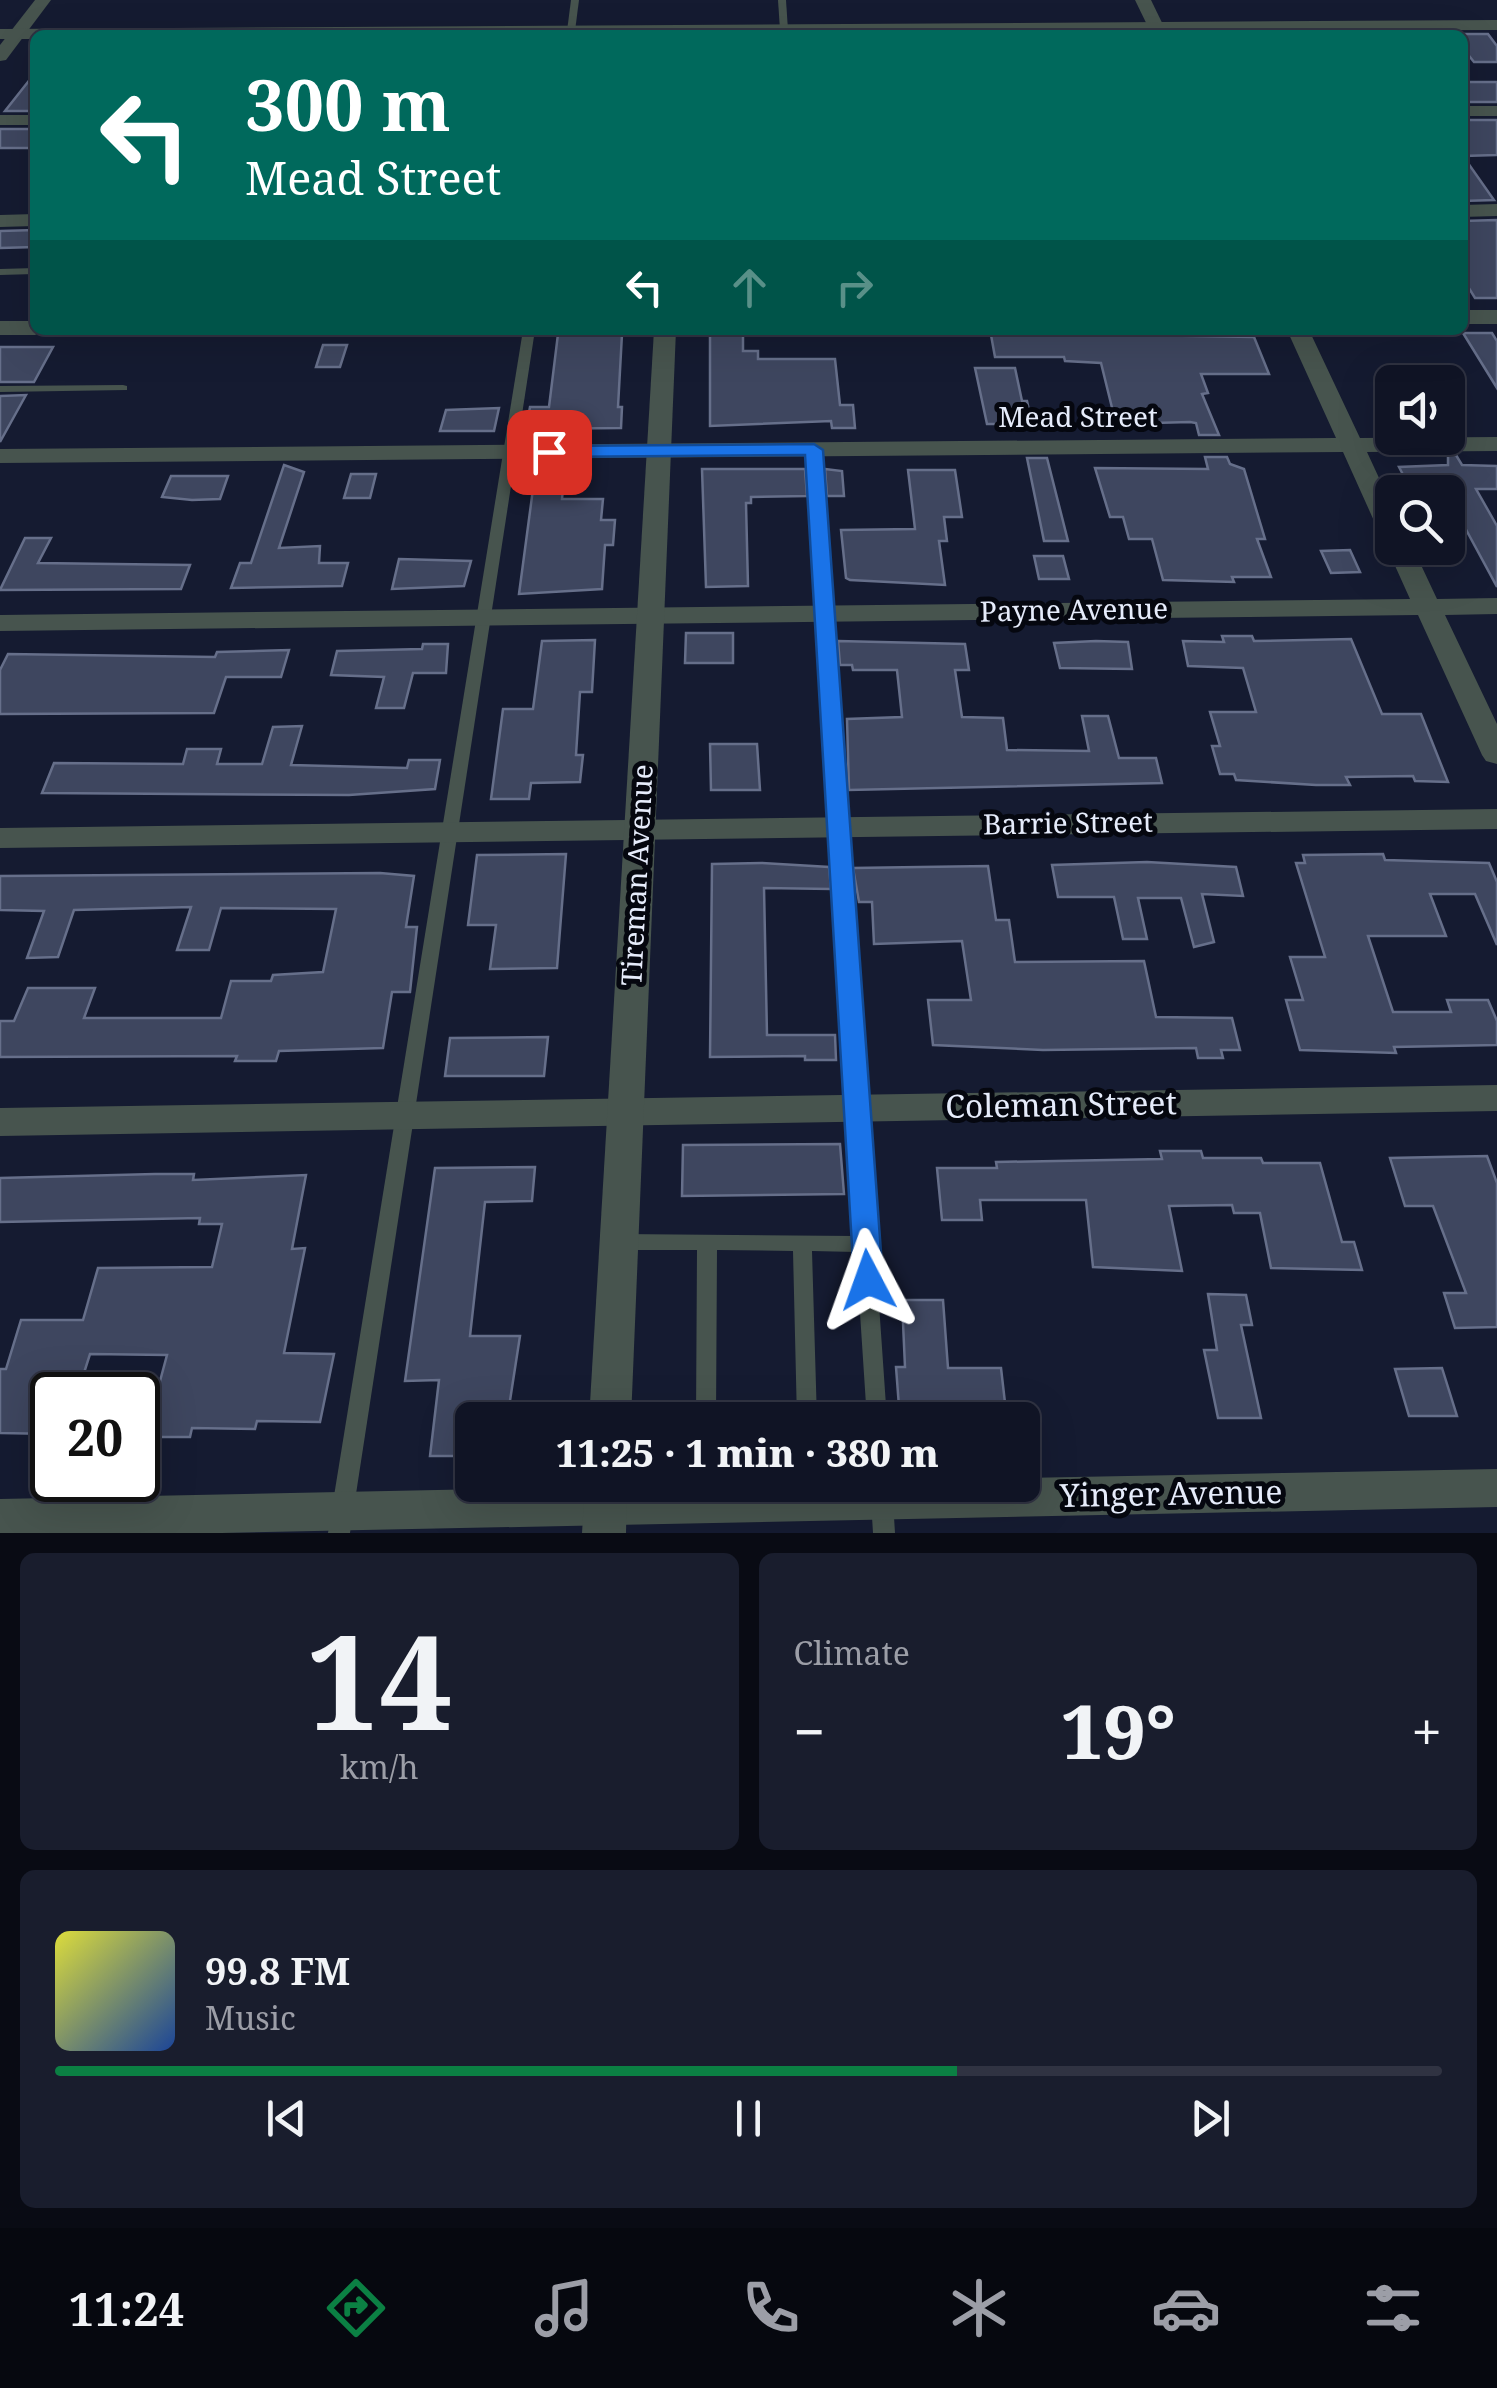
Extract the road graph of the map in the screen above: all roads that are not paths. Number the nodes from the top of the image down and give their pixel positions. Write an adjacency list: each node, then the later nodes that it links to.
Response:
1 (43, 0): 12 (street)
2 (575, 0): 7 (lane)
3 (782, 0): 9 (lane)
4 (1143, 0): 10 (street)
5 (679, 10): 8 (street)
6 (1497, 25): 11 (street)
7 (576, 30)
8 (679, 30)
9 (784, 30)
10 (1158, 30)
11 (1214, 30)
12 (8, 34): 13 (street)
13 (0, 56)
14 (1468, 111): 15 (street)
15 (1497, 111)
16 (0, 120): 17 (street)
17 (30, 120)
18 (1468, 210): 19 (street)
19 (1497, 210)
20 (30, 220): 21 (street)
21 (0, 221)
22 (30, 271): 23 (lane)
23 (0, 272)
24 (1468, 317): 25 (street)
25 (1497, 317)
26 (0, 328): 27 (street)
27 (30, 328)
28 (529, 335): 37 (lane)
29 (665, 335): 36 (street, Tireman Avenue)
30 (1300, 335): 34 (street)
31 (123, 388): 32 (lane)
32 (0, 389)
33 (1497, 444): 34 (street, Mead Street)
34 (1352, 445): 35 (street, Mead Street); 39 (street)
35 (814, 450): 36 (street, Mead Street); 43 (lane)
36 (659, 451): 37 (street, Mead Street); 44 (street, Tireman Avenue)
37 (511, 452): 38 (street, Mead Street); 45 (lane)
38 (0, 456)
39 (1375, 495)
40 (1408, 565): 42 (street)
41 (1497, 606): 42 (street, Payne Avenue)
42 (1428, 607): 43 (street, Payne Avenue); 47 (street)
43 (824, 613): 44 (street, Payne Avenue); 49 (lane)
44 (650, 615): 45 (street, Payne Avenue); 50 (street, Tireman Avenue)
45 (485, 617): 46 (street, Payne Avenue); 51 (lane)
46 (0, 624)
47 (1497, 755)
48 (1497, 819): 49 (street, Barrie Street)
49 (839, 825): 50 (street, Barrie Street); 54 (lane)
50 (640, 828): 51 (street, Barrie Street); 55 (street, Tireman Avenue)
51 (449, 831): 52 (street, Barrie Street); 56 (lane)
52 (0, 838)
53 (1497, 1098): 54 (street, Coleman Street)
54 (858, 1108): 55 (street, Coleman Street); 61 (lane)
55 (626, 1112): 56 (street, Coleman Street); 58 (street, Tireman Avenue)
56 (408, 1114): 57 (street, Coleman Street); 70 (lane)
57 (0, 1122)
58 (619, 1242): 59 (lane); 62 (street, Tireman Avenue)
59 (707, 1243): 60 (lane); 63 (lane)
60 (802, 1244): 61 (lane); 64 (lane)
61 (866, 1244): 65 (lane)
62 (611, 1402)
63 (706, 1402)
64 (807, 1402)
65 (877, 1402)
66 (1497, 1488): 67 (street, Yinger Avenue)
67 (882, 1505): 68 (street, Yinger Avenue)
68 (605, 1508): 70 (street, Yinger Avenue)
69 (0, 1518): 70 (street, Yinger Avenue)
70 (340, 1522)

